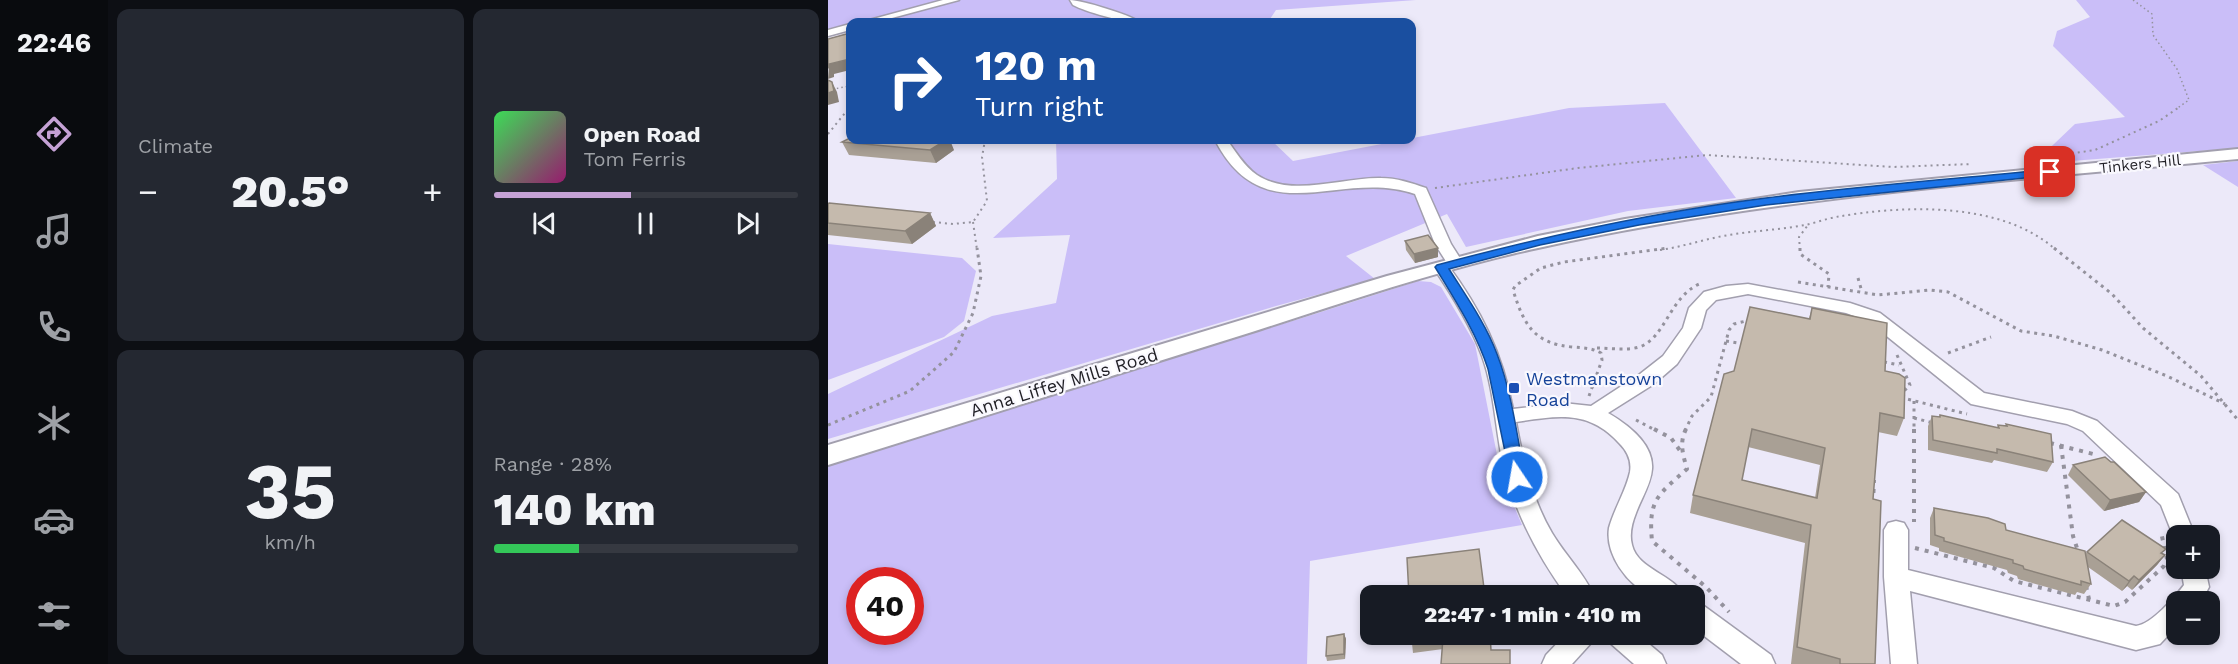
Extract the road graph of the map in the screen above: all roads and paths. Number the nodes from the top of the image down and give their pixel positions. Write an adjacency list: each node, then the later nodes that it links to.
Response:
1 (954, 0): 4 (street)
2 (1075, 0): 5 (street)
3 (2133, 0): 15 (path)
4 (883, 18)
5 (1128, 18)
6 (846, 28): 7 (street)
7 (828, 33)
8 (846, 87): 9 (path)
9 (828, 90)
10 (846, 111): 11 (path)
11 (828, 134)
12 (984, 144): 19 (path)
13 (1224, 144): 17 (street)
14 (2238, 154): 21 (main road, Tinkers Hill)
15 (2049, 157)
16 (1976, 164): 17 (path)
17 (1421, 191): 21 (street)
18 (930, 222): 19 (path)
19 (973, 222): 42 (path)
20 (1809, 224): 22 (path); 36 (path); 40 (path)
21 (1448, 265): 37 (street); 45 (main road, Anna Liffey Mills Road)
22 (1828, 287)
23 (1755, 320): 25 (path)
24 (1991, 337): 28 (path)
25 (1726, 341): 26 (path); 31 (path)
26 (1738, 344)
27 (1896, 351): 30 (path)
28 (1929, 360): 36 (street); 47 (street)
29 (1884, 362): 30 (path)
30 (1899, 365): 33 (path)
31 (1715, 385): 32 (path); 58 (path)
32 (1724, 387)
33 (1899, 396)
34 (1914, 401): 38 (path)
35 (1959, 412): 39 (path)
36 (1587, 413): 37 (street); 54 (street)
37 (1504, 417): 53 (street)
38 (1914, 418): 41 (path); 49 (path)
39 (1960, 418)
40 (2238, 420)
41 (1934, 423)
42 (828, 425)
43 (2038, 440): 44 (path)
44 (2061, 445): 46 (path); 50 (path)
45 (828, 455)
46 (2100, 461)
47 (2180, 525)
48 (2160, 530): 55 (path)
49 (1908, 535): 51 (street); 55 (path)
50 (2080, 556)
51 (1896, 577): 56 (street); 64 (street)
52 (2085, 578): 55 (path)
53 (1574, 585)
54 (1658, 585)
55 (2089, 599)
56 (2166, 621)
57 (1705, 622): 58 (street)
58 (1731, 642): 63 (street)
59 (1573, 645): 61 (street)
60 (1631, 645): 62 (street)
61 (1555, 664)
62 (1653, 664)
63 (1762, 664)
64 (1904, 664)

